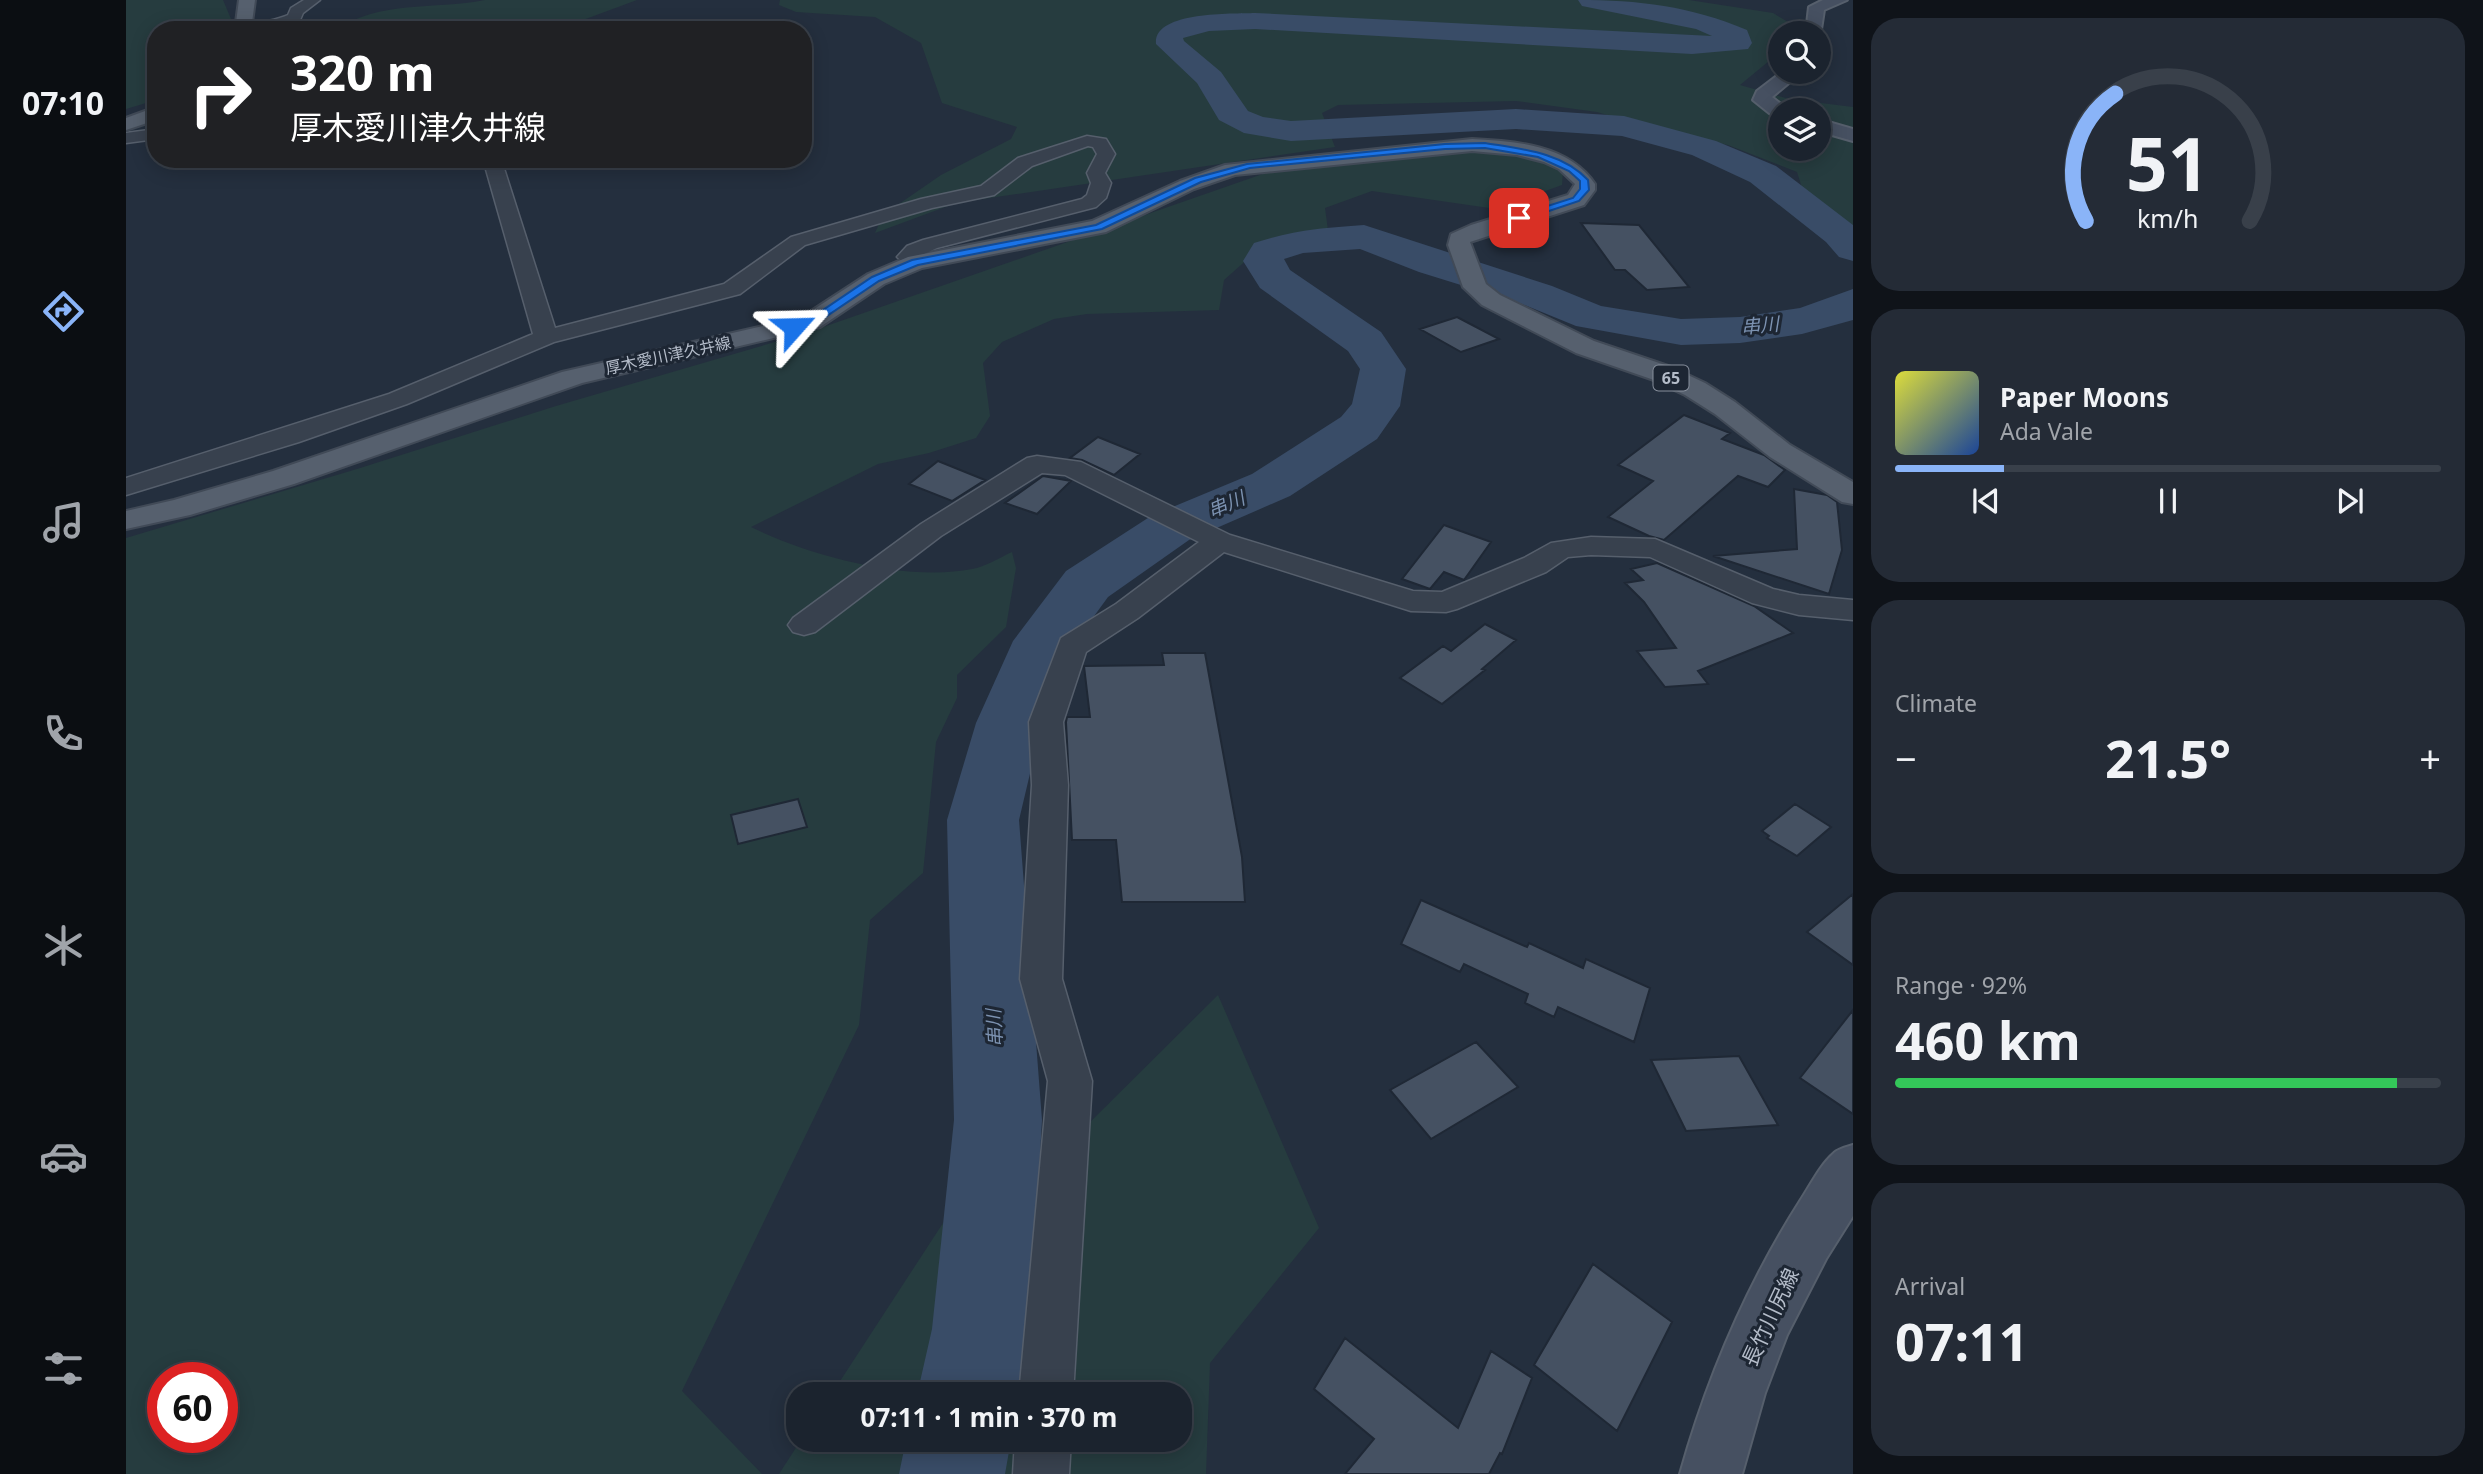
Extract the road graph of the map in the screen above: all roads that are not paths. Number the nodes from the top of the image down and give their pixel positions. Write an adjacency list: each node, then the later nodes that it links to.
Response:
1 (247, 0): 4 (main road)
2 (313, 0): 5 (street)
3 (1839, 0): 6 (main road)
4 (244, 21)
5 (289, 21)
6 (1815, 21)
7 (1777, 84): 8 (main road)
8 (1768, 104)
9 (147, 116): 10 (main road)
10 (126, 124)
11 (1831, 129): 13 (main road)
12 (147, 135): 14 (street)
13 (1853, 135)
14 (126, 138)
15 (495, 168): 17 (street)
16 (916, 262): 17 (street); 19 (main road, 厚木愛川津久井線 / 65); 20 (main road, 厚木愛川津久井線 / 65)
17 (546, 337): 18 (street)
18 (126, 487)
19 (1853, 495)
20 (126, 520)
21 (1220, 541): 22 (street); 23 (street); 25 (street)
22 (1853, 610)
23 (804, 625)
24 (1853, 1170): 28 (main road, 長竹川尻線)
25 (1047, 1382)
26 (1042, 1452): 27 (street)
27 (1041, 1474)
28 (1711, 1474)

